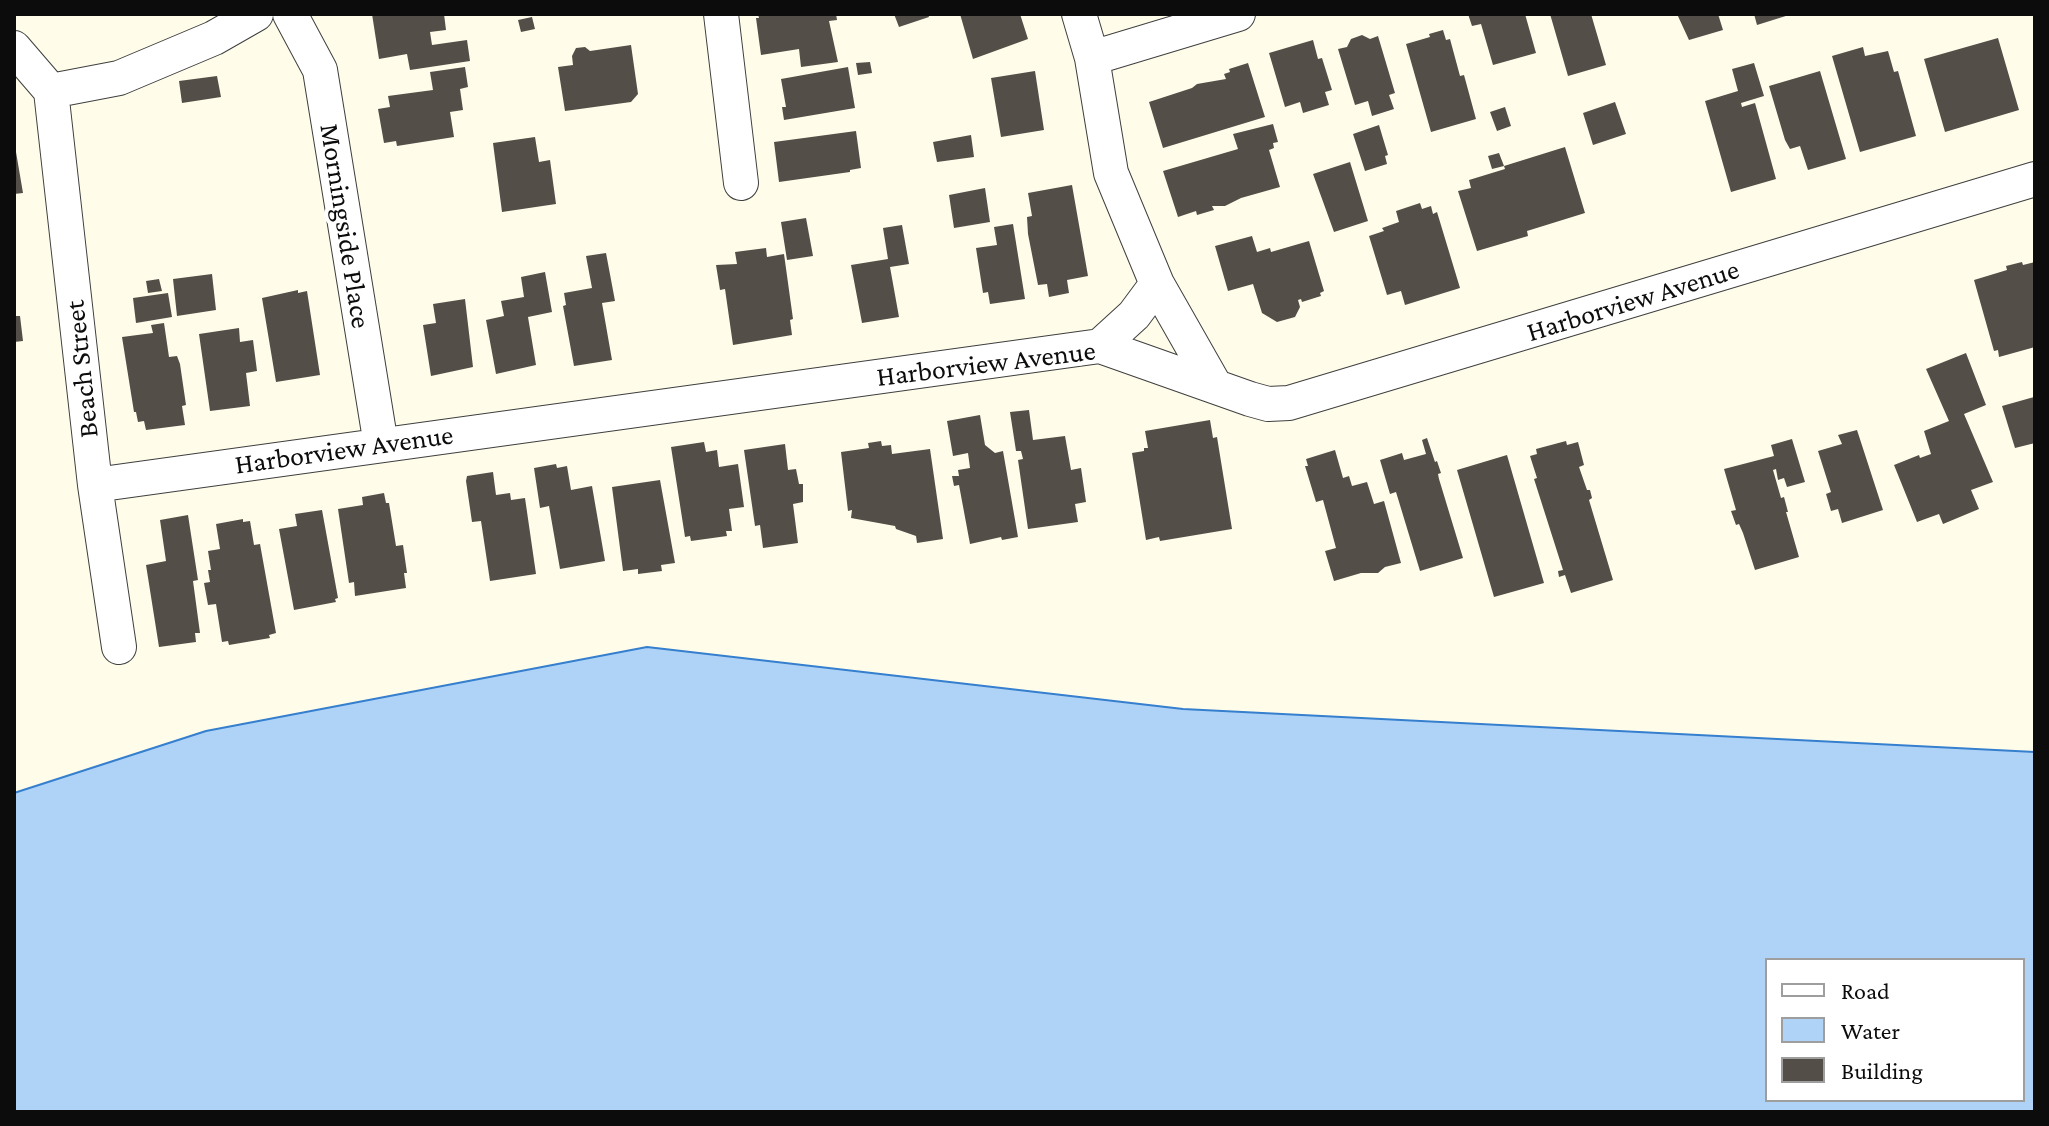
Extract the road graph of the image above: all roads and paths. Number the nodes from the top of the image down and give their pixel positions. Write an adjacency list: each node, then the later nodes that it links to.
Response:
1 (256, 14): 8 (street)
2 (290, 14): 14 (street, Morningside Place)
3 (721, 14): 10 (street)
4 (1079, 14): 7 (street)
5 (1238, 14): 7 (street)
6 (14, 48): 8 (street)
7 (1092, 58): 11 (street)
8 (51, 91): 15 (street, Beach Street)
9 (2035, 179): 13 (street, Harborview Avenue)
10 (741, 183)
11 (1157, 284): 12 (street); 13 (street)
12 (1100, 346): 13 (street, Harborview Avenue); 14 (street, Harborview Avenue)
13 (1215, 386)
14 (381, 445): 15 (street, Harborview Avenue)
15 (95, 485): 16 (street, Beach Street)
16 (119, 647)

